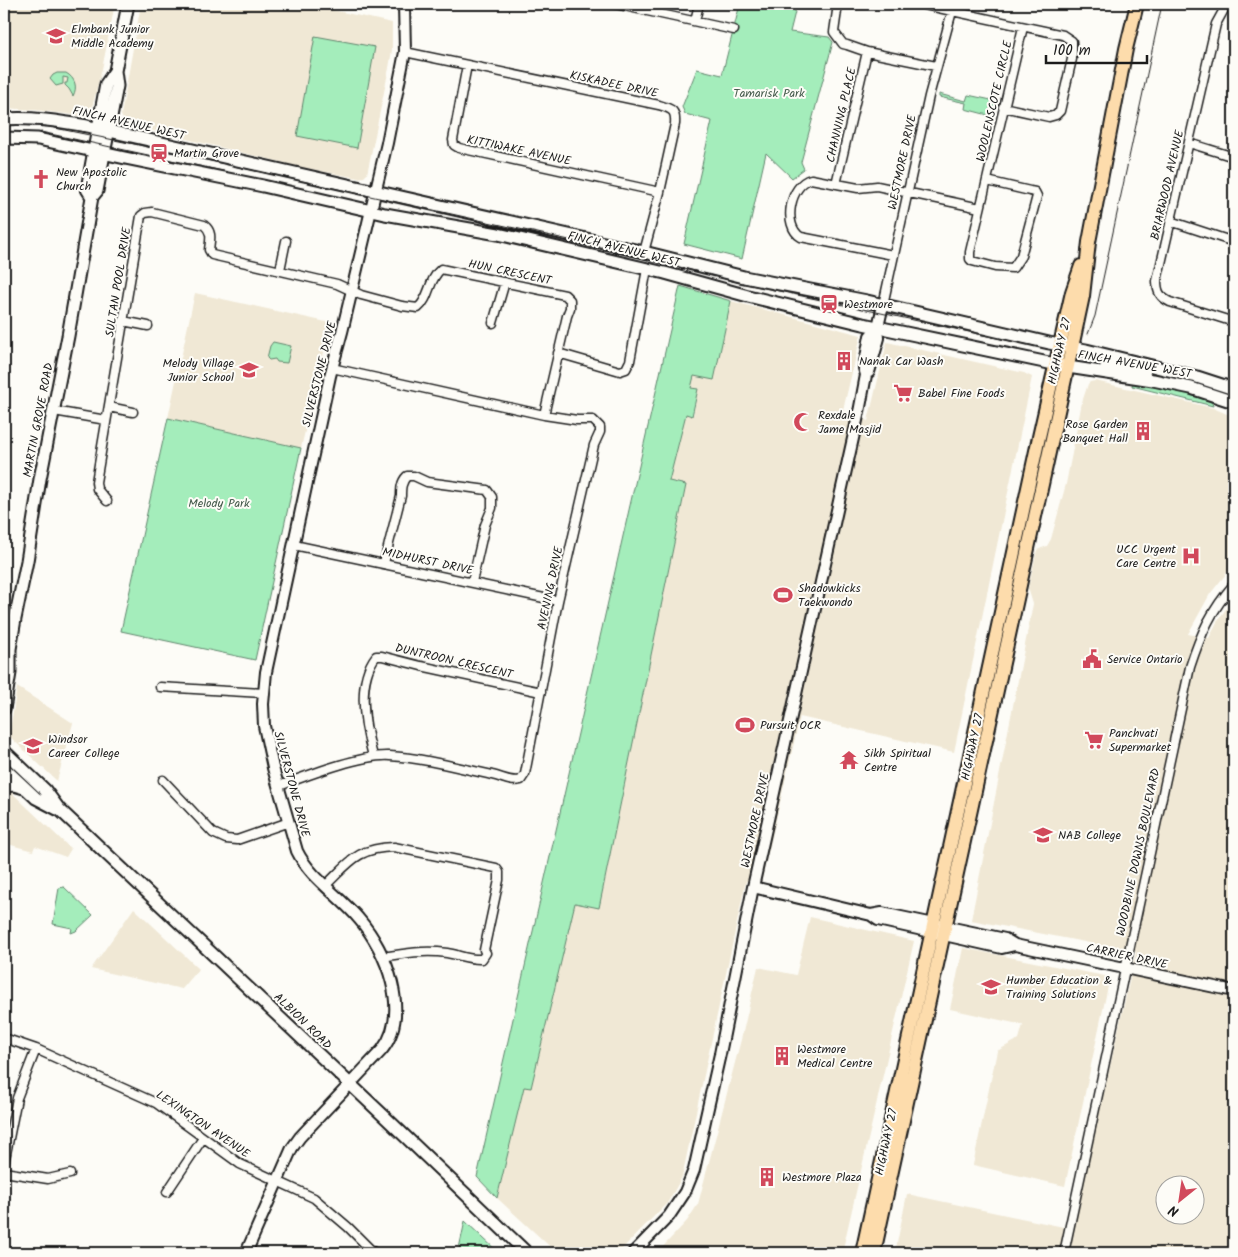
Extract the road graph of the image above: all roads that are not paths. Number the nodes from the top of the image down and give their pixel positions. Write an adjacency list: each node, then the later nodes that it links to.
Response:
1 (128, 4): 21 (main road, MARTIN GROVE ROAD)
2 (404, 4): 15 (street, SILVERSTONE DRIVE)
3 (615, 4): 11 (street)
4 (699, 4): 11 (street)
5 (838, 4): 16 (street)
6 (920, 4): 10 (street)
7 (1129, 4): 14 (main road, HIGHWAY 27)
8 (1137, 4): 14 (main road, HIGHWAY 27)
9 (1227, 4): 23 (street, BRIARWOOD AVENUE)
10 (953, 8): 12 (street); 18 (street, WESTMORE DRIVE)
11 (695, 21): 13 (street)
12 (1023, 27): 19 (street, WOOLENSCOTE CIRCLE); 19 (street)
13 (734, 30)
14 (1126, 50): 48 (main road, HIGHWAY 27)
15 (406, 52): 17 (street, KISKADEE DRIVE); 28 (street, SILVERSTONE DRIVE)
16 (868, 52): 18 (street); 27 (street, CHANNING PLACE)
17 (467, 65): 29 (street, KITTIWAKE AVENUE); 29 (street, KISKADEE DRIVE)
18 (936, 66): 30 (street, WESTMORE DRIVE)
19 (1003, 107): 26 (street, WOOLENSCOTE CIRCLE)
20 (4, 119): 21 (main road, FINCH AVENUE WEST)
21 (103, 130): 24 (main road, MARTIN GROVE ROAD); 28 (main road, FINCH AVENUE WEST)
22 (4, 138): 24 (main road, FINCH AVENUE WEST)
23 (1189, 143): 25 (street); 33 (street, BRIARWOOD AVENUE)
24 (99, 152): 32 (main road, FINCH AVENUE WEST); 57 (main road, MARTIN GROVE ROAD)
25 (1234, 157)
26 (987, 181): 31 (street, WOOLENSCOTE CIRCLE); 31 (street, WOOLENSCOTE CIRCLE)
27 (836, 184): 30 (street); 37 (street)
28 (376, 192): 32 (street, SILVERSTONE DRIVE); 36 (main road, FINCH AVENUE WEST)
29 (660, 192): 36 (street, KISKADEE DRIVE)
30 (908, 193): 31 (street); 37 (street, WESTMORE DRIVE)
31 (980, 208)
32 (371, 210): 38 (main road, FINCH AVENUE WEST); 41 (street, SILVERSTONE DRIVE)
33 (1170, 221): 35 (street); 44 (street, BRIARWOOD AVENUE)
34 (286, 241): 39 (street)
35 (1234, 242)
36 (644, 252): 42 (main road, FINCH AVENUE WEST)
37 (893, 255): 42 (street, WESTMORE DRIVE)
38 (648, 269): 47 (main road, FINCH AVENUE WEST); 49 (street)
39 (280, 270): 41 (street, SULTAN POOL DRIVE); 43 (street, SULTAN POOL DRIVE)
40 (504, 282): 41 (street, HUN CRESCENT); 45 (street); 49 (street, HUN CRESCENT)
41 (352, 291): 51 (street, SILVERSTONE DRIVE)
42 (883, 305): 47 (street, WESTMORE DRIVE); 48 (main road, FINCH AVENUE WEST)
43 (123, 321): 46 (street); 56 (street, SULTAN POOL DRIVE)
44 (1234, 322)
45 (493, 323)
46 (148, 326)
47 (878, 327): 50 (main road, FINCH AVENUE WEST); 83 (street, WESTMORE DRIVE)
48 (1066, 346): 50 (main road, HIGHWAY 27); 52 (main road, FINCH AVENUE WEST)
49 (558, 354): 59 (street, HUN CRESCENT)
50 (1062, 363): 52 (main road, FINCH AVENUE WEST); 54 (main road, FINCH AVENUE WEST); 84 (main road, HIGHWAY 27); 85 (main road, HIGHWAY 27)
51 (332, 368): 59 (street, AVENING DRIVE); 62 (street, SILVERSTONE DRIVE)
52 (1184, 374): 53 (main road, FINCH AVENUE WEST)
53 (1231, 388): 54 (main road)
54 (1222, 397): 55 (main road, FINCH AVENUE WEST)
55 (1234, 402)
56 (109, 407): 58 (street); 60 (street, SULTAN POOL DRIVE)
57 (54, 411): 60 (street); 67 (main road, MARTIN GROVE ROAD)
58 (133, 412)
59 (544, 415): 66 (street, AVENING DRIVE)
60 (106, 420): 61 (street, SULTAN POOL DRIVE)
61 (107, 501)
62 (294, 545): 63 (street, MIDHURST DRIVE); 71 (street, SILVERSTONE DRIVE)
63 (384, 563): 64 (street, MIDHURST DRIVE); 64 (street)
64 (472, 582): 66 (street, MIDHURST DRIVE)
65 (1234, 584): 87 (street, WOODBINE DOWNS BOULEVARD)
66 (558, 601): 70 (street, AVENING DRIVE)
67 (10, 649): 68 (main road, MARTIN GROVE ROAD); 72 (main road, MARTIN GROVE ROAD)
68 (4, 661)
69 (160, 687): 71 (street)
70 (541, 692): 74 (street, AVENING DRIVE); 74 (street, DUNTROON CRESCENT)
71 (264, 693): 78 (street, SILVERSTONE DRIVE)
72 (4, 709)
73 (4, 751): 80 (main road, ALBION ROAD)
74 (373, 756): 78 (street, AVENING DRIVE)
75 (4, 768): 79 (main road, ALBION ROAD)
76 (163, 780): 81 (street)
77 (4, 786): 79 (main road)
78 (279, 786): 81 (street, SILVERSTONE DRIVE)
79 (26, 789): 80 (main road, ALBION ROAD)
80 (59, 810): 91 (main road, ALBION ROAD)
81 (289, 822): 82 (street, SILVERSTONE DRIVE)
82 (326, 885): 86 (street, SILVERSTONE DRIVE); 86 (street)
83 (753, 888): 84 (street, CARRIER DRIVE); 101 (street, WESTMORE DRIVE)
84 (932, 928): 85 (street, CARRIER DRIVE); 102 (main road, HIGHWAY 27)
85 (945, 931): 87 (street, CARRIER DRIVE); 103 (main road, HIGHWAY 27)
86 (383, 957): 91 (street, SILVERSTONE DRIVE)
87 (1125, 969): 88 (street, CARRIER DRIVE); 104 (street, WOODBINE DOWNS BOULEVARD)
88 (1234, 991)
89 (4, 1038): 90 (street, LEXINGTON AVENUE)
90 (36, 1049): 92 (street, LEXINGTON AVENUE); 93 (street)
91 (350, 1084): 96 (street, SILVERSTONE DRIVE); 100 (main road, ALBION ROAD)
92 (204, 1138): 96 (street, LEXINGTON AVENUE); 97 (street)
93 (4, 1164)
94 (4, 1172): 95 (street)
95 (70, 1174)
96 (277, 1181): 98 (street, SILVERSTONE DRIVE); 99 (street, LEXINGTON AVENUE)
97 (166, 1192)
98 (246, 1253)
99 (374, 1253)
100 (527, 1253)
101 (633, 1253)
102 (862, 1253)
103 (874, 1253)
104 (1064, 1253)

